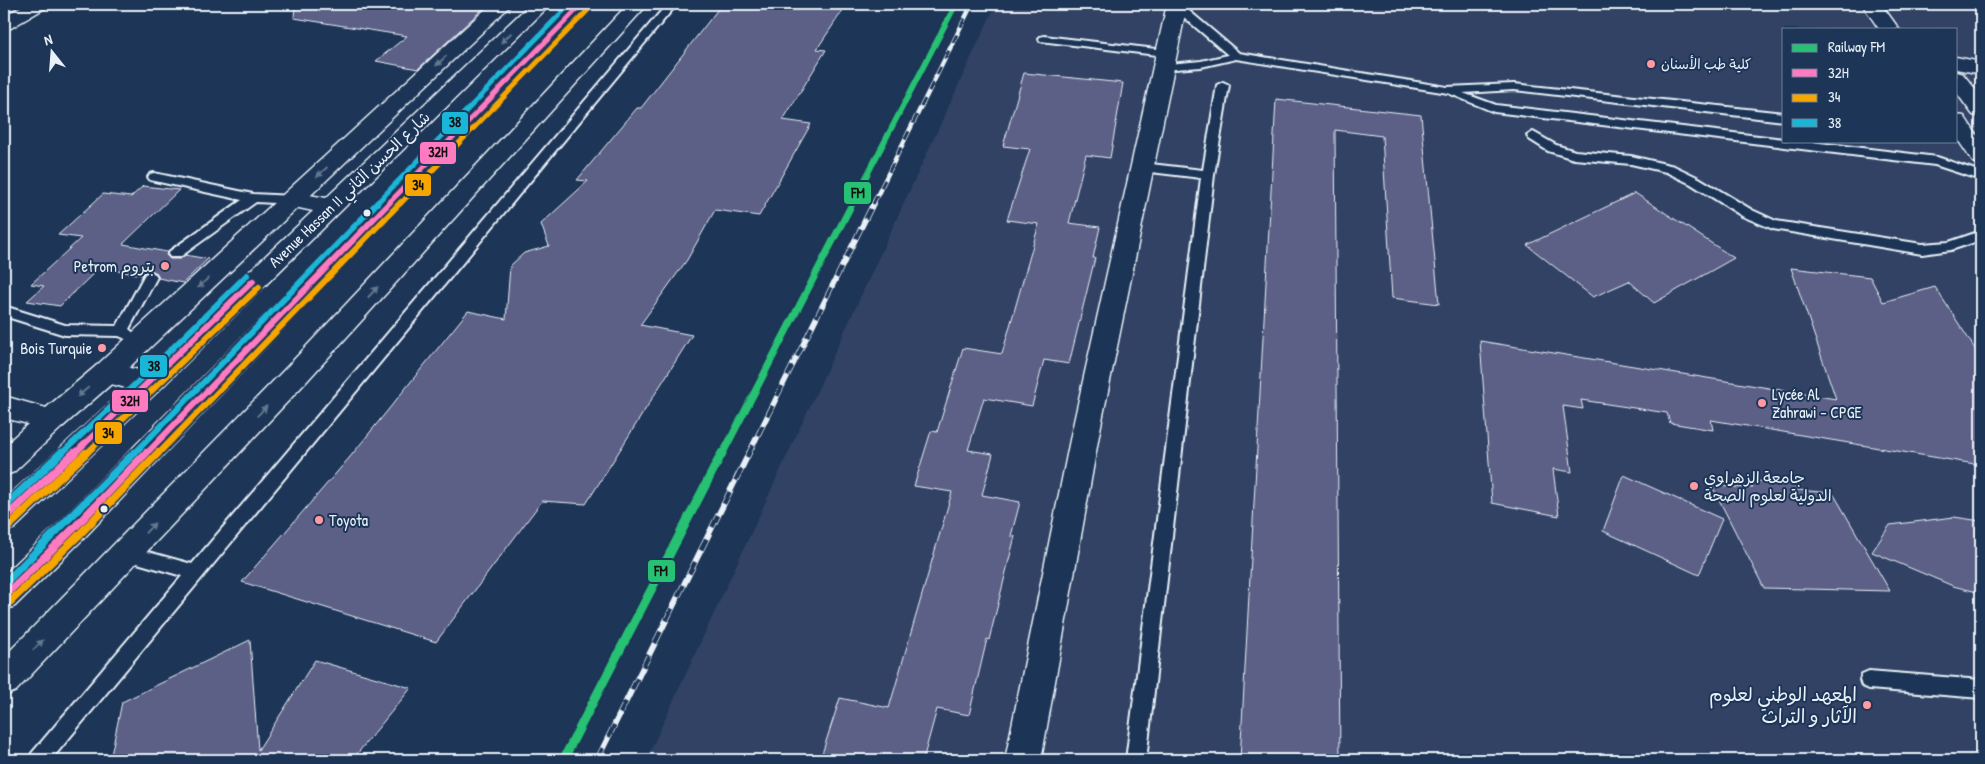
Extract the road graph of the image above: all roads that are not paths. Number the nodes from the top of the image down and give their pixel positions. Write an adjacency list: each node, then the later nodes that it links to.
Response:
1 (38, 4): 9 (street)
2 (502, 4): 29 (street, one-way to 29)
3 (541, 4): 30 (street, Avenue Hassan II شارع الحسن الثاني, one-way to 30)
4 (582, 4): 44 (street)
5 (638, 4): 42 (street, one-way to 5)
6 (672, 4): 43 (lane)
7 (1872, 4): 10 (street)
8 (1177, 5): 12 (lane); 13 (street)
9 (4, 24)
10 (1889, 28)
11 (1044, 39): 13 (lane)
12 (1236, 56): 13 (lane); 18 (lane)
13 (1164, 60): 24 (street)
14 (1958, 63): 15 (street)
15 (1981, 68)
16 (1223, 85): 25 (lane)
17 (1968, 87): 19 (street)
18 (1447, 90): 20 (lane); 26 (lane)
19 (1981, 110)
20 (1782, 117)
21 (1960, 132): 23 (street)
22 (1534, 136): 31 (lane)
23 (1981, 157)
24 (1142, 167): 25 (lane); 49 (street)
25 (1208, 175): 50 (lane)
26 (1981, 176)
27 (154, 177): 28 (lane)
28 (253, 198): 29 (lane); 32 (lane)
29 (293, 200): 30 (street); 35 (street, one-way to 35)
30 (330, 206): 37 (street, Avenue Hassan II شارع الحسن الثاني)
31 (1981, 235)
32 (175, 254)
33 (150, 277): 35 (lane)
34 (4, 311): 35 (lane)
35 (131, 336): 36 (street)
36 (106, 374): 37 (street); 39 (street, one-way to 39)
37 (149, 383): 41 (street, Avenue Hassan II شارع الحسن الثاني)
38 (4, 407): 39 (street)
39 (51, 420): 40 (street)
40 (4, 464)
41 (4, 519)
42 (126, 553): 43 (lane); 45 (street, one-way to 42)
43 (196, 573): 48 (lane)
44 (4, 596)
45 (4, 680)
46 (1869, 680): 47 (lane)
47 (1981, 689)
48 (39, 760)
49 (1023, 760)
50 (1136, 760)

